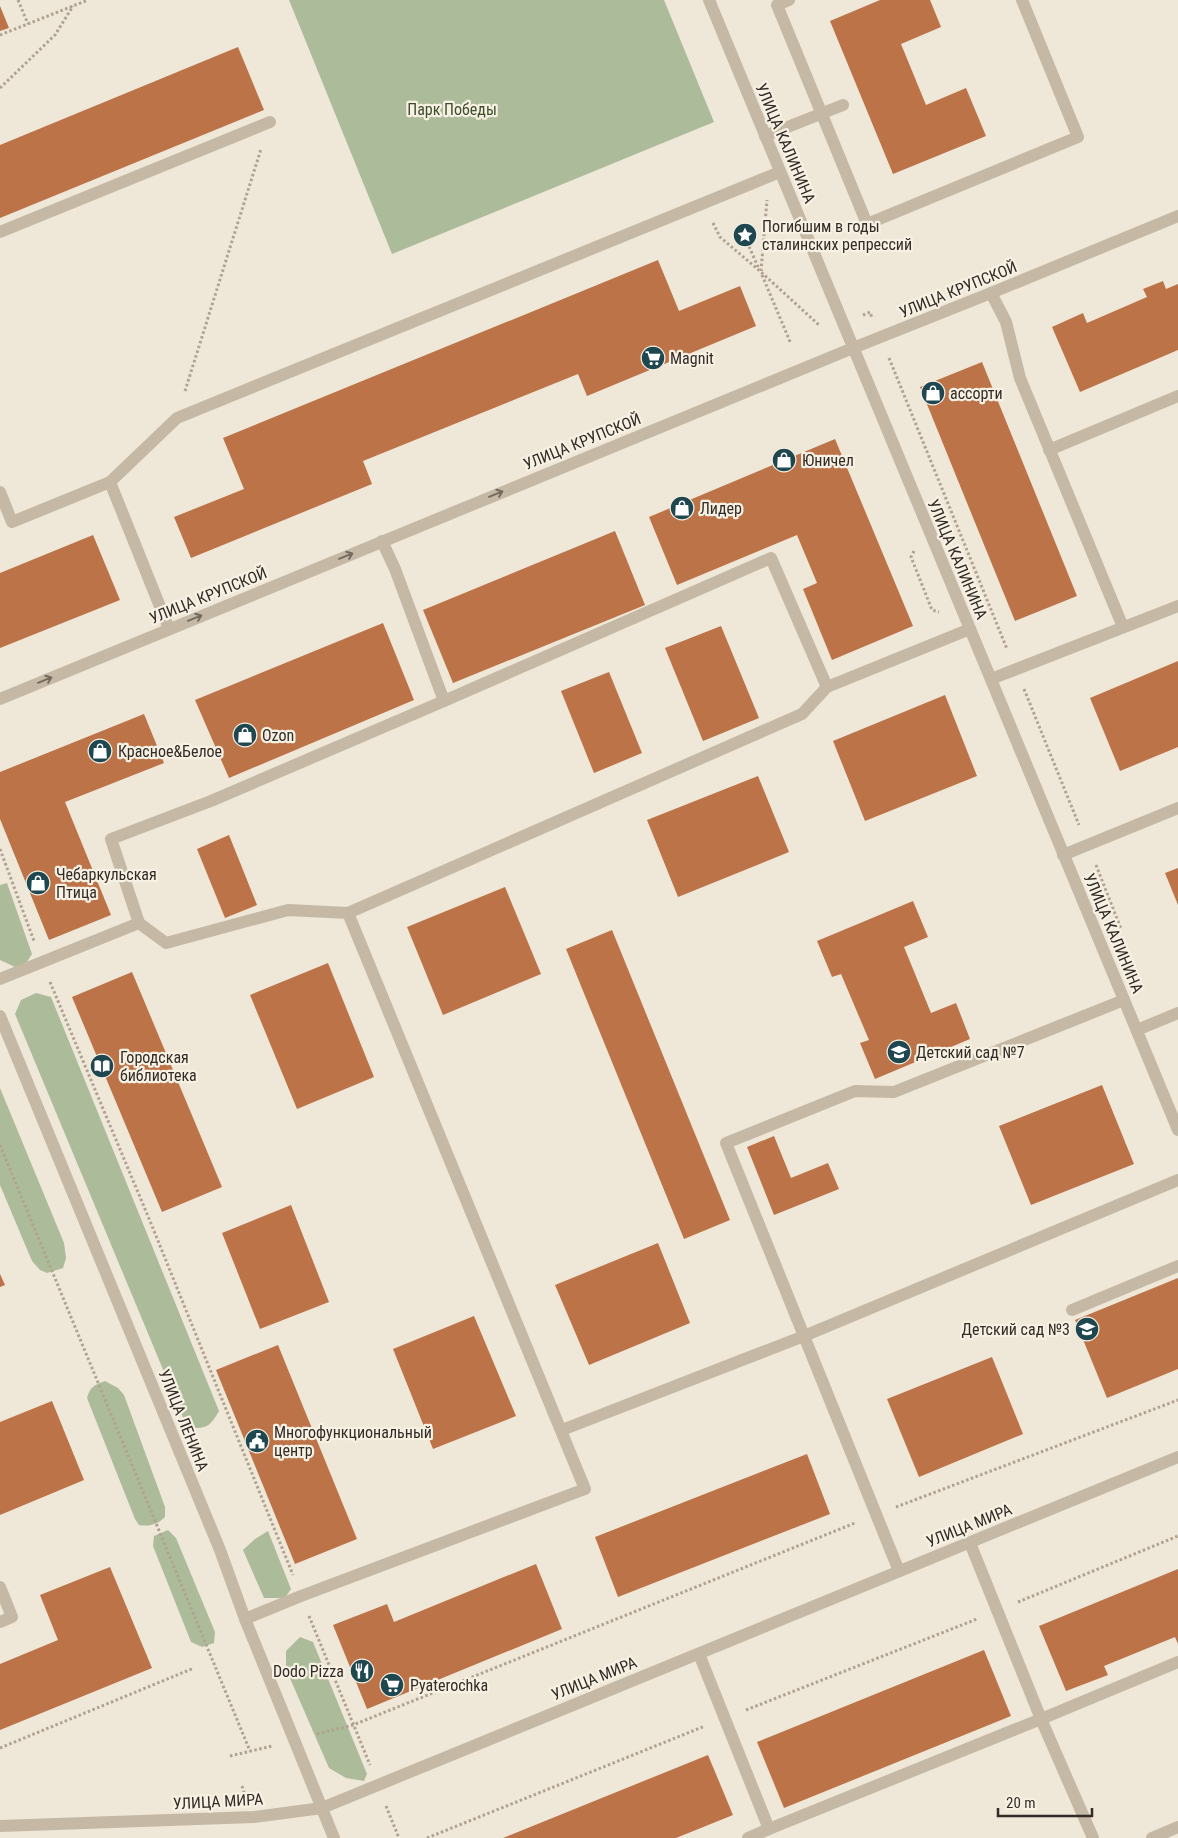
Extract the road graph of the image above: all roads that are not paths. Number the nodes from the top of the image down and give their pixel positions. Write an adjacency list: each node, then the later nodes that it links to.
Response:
1 (709, 0): 7 (street, УЛИЦА КАЛИНИНА)
2 (789, 0): 5 (street)
3 (1022, 0): 5 (street)
4 (843, 105): 5 (street)
5 (822, 114): 7 (street)
6 (270, 122): 10 (street)
7 (765, 136): 8 (street, УЛИЦА КАЛИНИНА)
8 (780, 172): 12 (street, УЛИЦА КАЛИНИНА); 15 (street)
9 (1178, 216): 11 (street, УЛИЦА КРУПСКОЙ)
10 (0, 232)
11 (991, 293): 12 (street, УЛИЦА КРУПСКОЙ); 14 (street)
12 (853, 348): 17 (street, УЛИЦА КРУПСКОЙ, one-way to 12); 21 (street, УЛИЦА КАЛИНИНА)
13 (1178, 396): 14 (street)
14 (1049, 450): 19 (street)
15 (110, 482): 16 (street); 20 (street)
16 (0, 492)
17 (382, 541): 20 (street, УЛИЦА КРУПСКОЙ, one-way to 17); 25 (street)
18 (1178, 606): 19 (street)
19 (1123, 627): 22 (street)
20 (169, 629): 24 (street, УЛИЦА КРУПСКОЙ, one-way to 20)
21 (970, 629): 22 (street, УЛИЦА КАЛИНИНА); 23 (street)
22 (991, 679): 27 (street, УЛИЦА КАЛИНИНА)
23 (827, 687): 25 (street); 28 (street)
24 (0, 699)
25 (444, 701): 29 (street)
26 (1178, 808): 27 (street)
27 (1064, 855): 31 (street, УЛИЦА КАЛИНИНА)
28 (348, 913): 29 (street); 40 (street)
29 (139, 923): 30 (street)
30 (0, 979)
31 (1124, 1000): 34 (street, УЛИЦА КАЛИНИНА); 39 (street)
32 (1178, 1013): 34 (street)
33 (0, 1016): 45 (street, УЛИЦА ЛЕНИНА)
34 (1137, 1030): 35 (street, УЛИЦА КАЛИНИНА)
35 (1178, 1130)
36 (1178, 1180): 39 (street)
37 (1178, 1266): 38 (street)
38 (1072, 1310)
39 (804, 1336): 40 (street); 43 (street)
40 (562, 1430): 45 (street)
41 (1178, 1457): 42 (street, УЛИЦА МИРА)
42 (970, 1542): 43 (street, УЛИЦА МИРА); 49 (street)
43 (899, 1571): 47 (street, УЛИЦА МИРА)
44 (0, 1587): 46 (street)
45 (245, 1619): 50 (street, УЛИЦА ЛЕНИНА)
46 (0, 1622)
47 (698, 1654): 50 (street, УЛИЦА МИРА); 53 (street)
48 (1178, 1662): 49 (street)
49 (1041, 1719): 53 (street); 56 (street)
50 (322, 1808): 51 (street, УЛИЦА МИРА); 54 (street, УЛИЦА ЛЕНИНА)
51 (0, 1826)
52 (1178, 1827): 57 (street)
53 (769, 1829): 55 (street)
54 (334, 1838)
55 (748, 1838)
56 (1093, 1838)
57 (1152, 1838)

